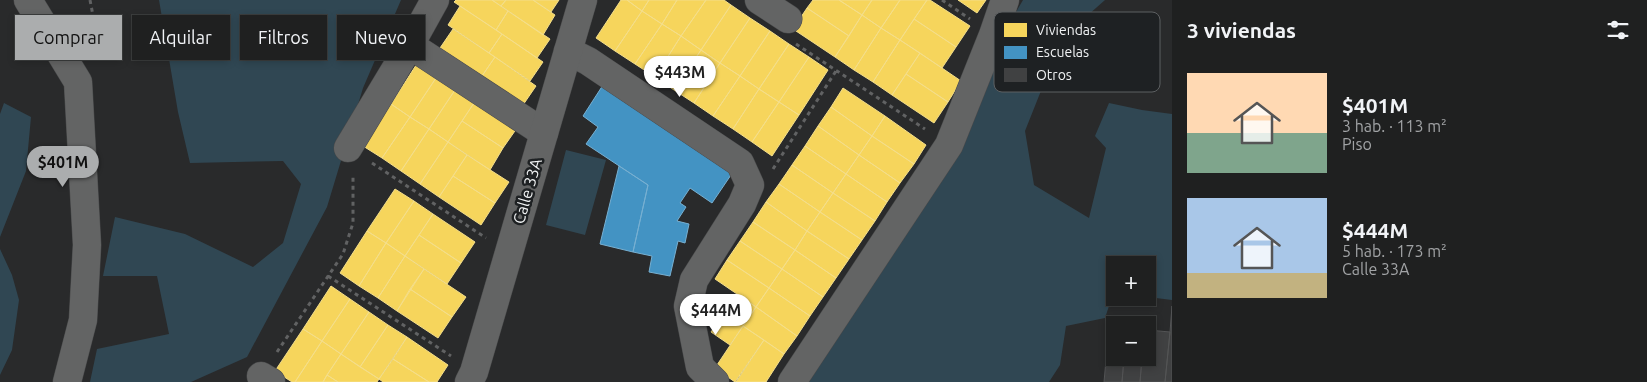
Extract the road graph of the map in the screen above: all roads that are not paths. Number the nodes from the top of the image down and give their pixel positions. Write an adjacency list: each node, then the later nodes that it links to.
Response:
1 (28, 0): 16 (street)
2 (435, 0): 7 (street)
3 (583, 0): 10 (street, Calle 33A)
4 (759, 0): 8 (street)
5 (1005, 0): 6 (street)
6 (1001, 12)
7 (425, 18)
8 (788, 19)
9 (994, 35): 18 (street)
10 (568, 51): 13 (street, Calle 33A); 17 (street)
11 (425, 55): 13 (street)
12 (401, 60): 14 (street)
13 (544, 133): 15 (street, Calle 33A)
14 (348, 148)
15 (472, 377)
16 (67, 382)
17 (715, 382)
18 (792, 382)

